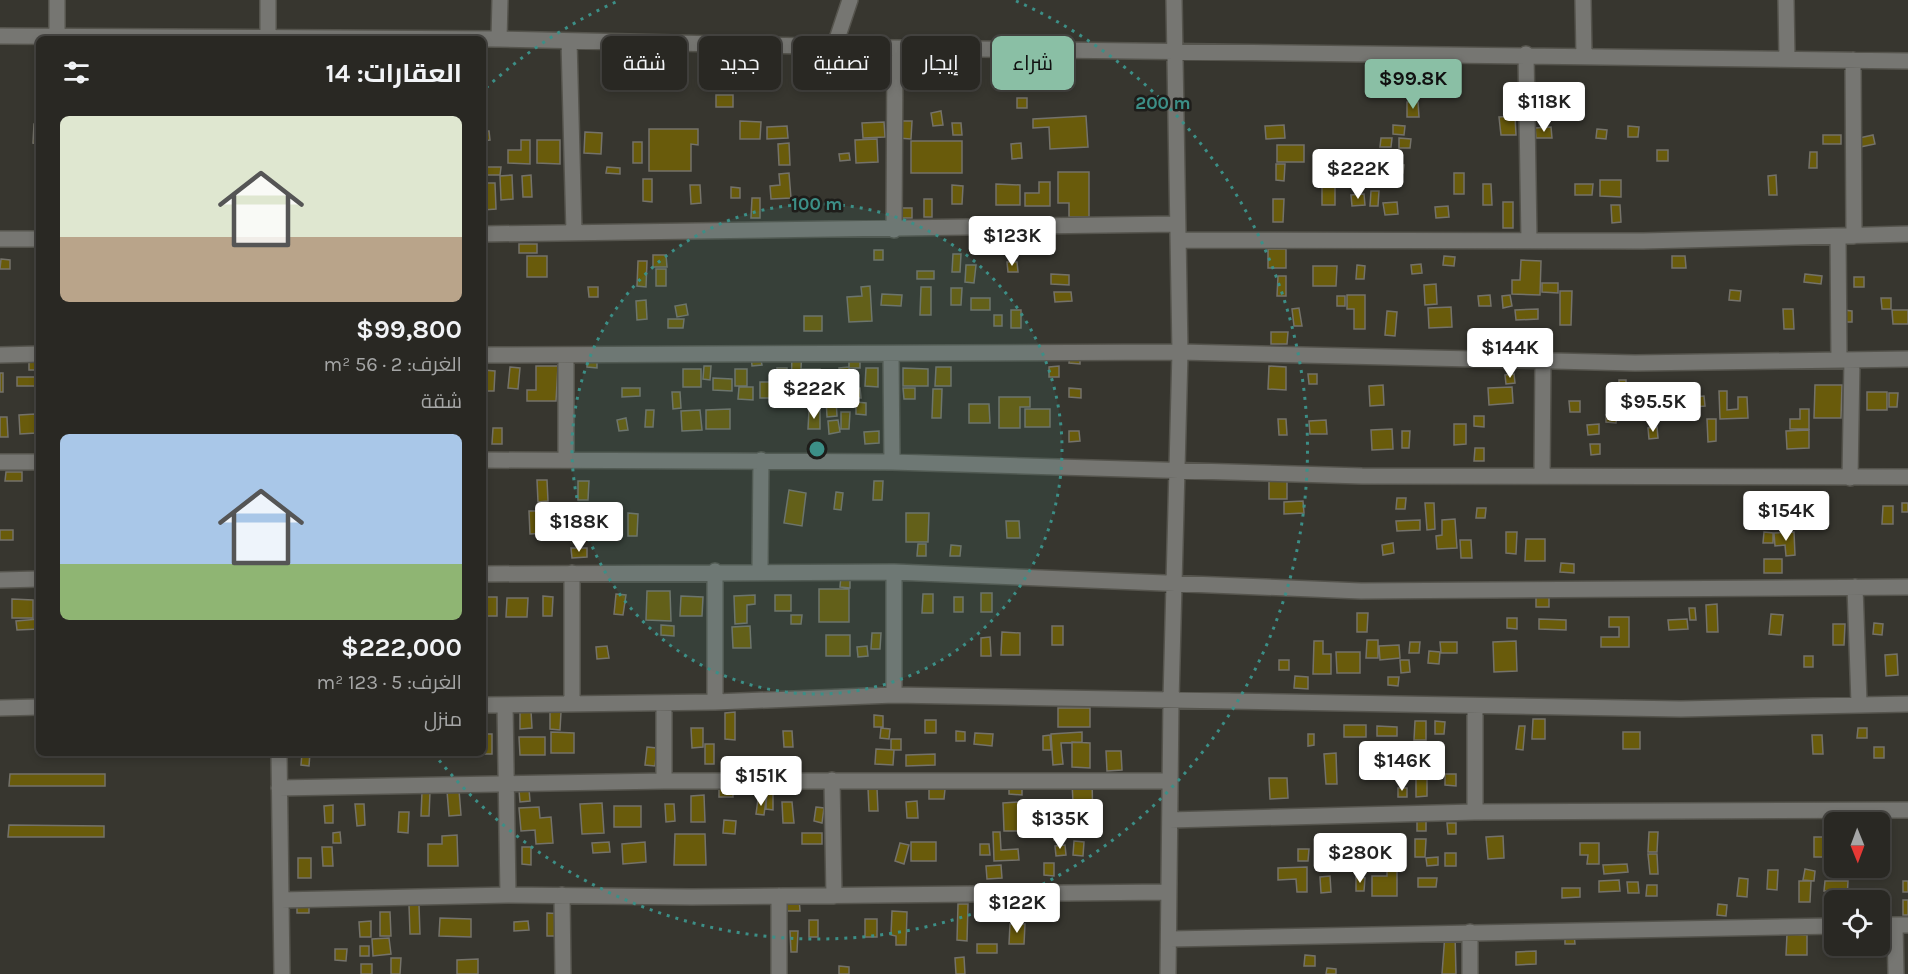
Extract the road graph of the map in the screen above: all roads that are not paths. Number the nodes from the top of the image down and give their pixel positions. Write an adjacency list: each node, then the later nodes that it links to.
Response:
1 (57, 0): 9 (street)
2 (268, 0): 10 (street)
3 (500, 0): 13 (street)
4 (850, 0): 11 (street)
5 (1174, 0): 18 (street)
6 (1583, 0): 20 (street)
7 (1786, 0): 21 (street)
8 (0, 36): 9 (street)
9 (57, 36)
10 (259, 36)
11 (838, 36)
12 (486, 39): 13 (street)
13 (499, 39): 14 (street)
14 (569, 41): 15 (street); 26 (street)
15 (793, 44)
16 (890, 48): 17 (street)
17 (895, 48): 18 (street); 25 (street)
18 (1173, 52): 19 (street); 24 (street)
19 (1526, 54): 20 (street); 34 (street)
20 (1584, 55): 21 (street)
21 (1787, 59): 22 (street)
22 (1853, 60): 23 (street); 30 (street)
23 (1908, 61)
24 (1176, 224): 25 (street); 33 (street)
25 (894, 230): 26 (street)
26 (574, 232): 27 (street)
27 (486, 234)
28 (1908, 234): 30 (street)
29 (1839, 236): 30 (street); 34 (street); 42 (street)
30 (1854, 236)
31 (0, 239): 32 (street)
32 (36, 239)
33 (1178, 240): 34 (street); 35 (street)
34 (1530, 240)
35 (1180, 352): 37 (street); 43 (street); 50 (street)
36 (36, 354): 38 (street)
37 (891, 354): 40 (street); 49 (street)
38 (0, 355)
39 (486, 355): 40 (street)
40 (566, 355): 44 (street)
41 (1908, 359): 42 (street)
42 (1846, 360): 43 (street); 53 (street)
43 (1543, 361): 51 (street)
44 (566, 459): 45 (street); 46 (street)
45 (486, 460)
46 (761, 460): 49 (street); 54 (street)
47 (0, 462): 48 (street)
48 (36, 462)
49 (892, 462): 50 (street)
50 (1177, 470): 51 (street); 61 (street)
51 (1542, 476): 53 (street)
52 (1908, 477): 53 (street)
53 (1850, 478)
54 (760, 570): 55 (street); 56 (street)
55 (715, 571): 57 (street); 66 (street)
56 (894, 572): 61 (street); 64 (street)
57 (572, 573): 58 (street); 67 (street)
58 (486, 574)
59 (36, 579): 60 (street)
60 (0, 580)
61 (1175, 583): 62 (street); 65 (street)
62 (1855, 587): 63 (street); 69 (street)
63 (1908, 587)
64 (894, 695): 65 (street); 66 (street)
65 (1171, 700): 73 (street); 79 (street)
66 (716, 702): 68 (street)
67 (572, 703): 68 (street); 72 (street)
68 (664, 703): 78 (street)
69 (1859, 703): 70 (street); 73 (street)
70 (1908, 704)
71 (486, 705): 72 (street)
72 (505, 705): 80 (street)
73 (1474, 706): 83 (street)
74 (36, 707): 75 (street)
75 (0, 708)
76 (279, 756): 81 (street)
77 (832, 780): 78 (street); 79 (street); 89 (street)
78 (664, 781): 80 (street)
79 (1170, 781): 84 (street)
80 (506, 785): 81 (street); 86 (street)
81 (279, 788): 90 (street)
82 (1908, 810): 83 (street)
83 (1475, 812): 84 (street)
84 (1170, 820): 85 (street)
85 (1169, 892): 89 (street); 94 (street)
86 (508, 895): 87 (street); 90 (street)
87 (562, 895): 88 (street); 96 (street)
88 (779, 896): 89 (street); 97 (street)
89 (834, 896)
90 (281, 900): 95 (street)
91 (1894, 925): 100 (street)
92 (1824, 926): 93 (street)
93 (1470, 932): 94 (street); 99 (street)
94 (1170, 939): 98 (street)
95 (282, 974)
96 (563, 974)
97 (779, 974)
98 (1168, 974)
99 (1470, 974)
100 (1896, 974)

